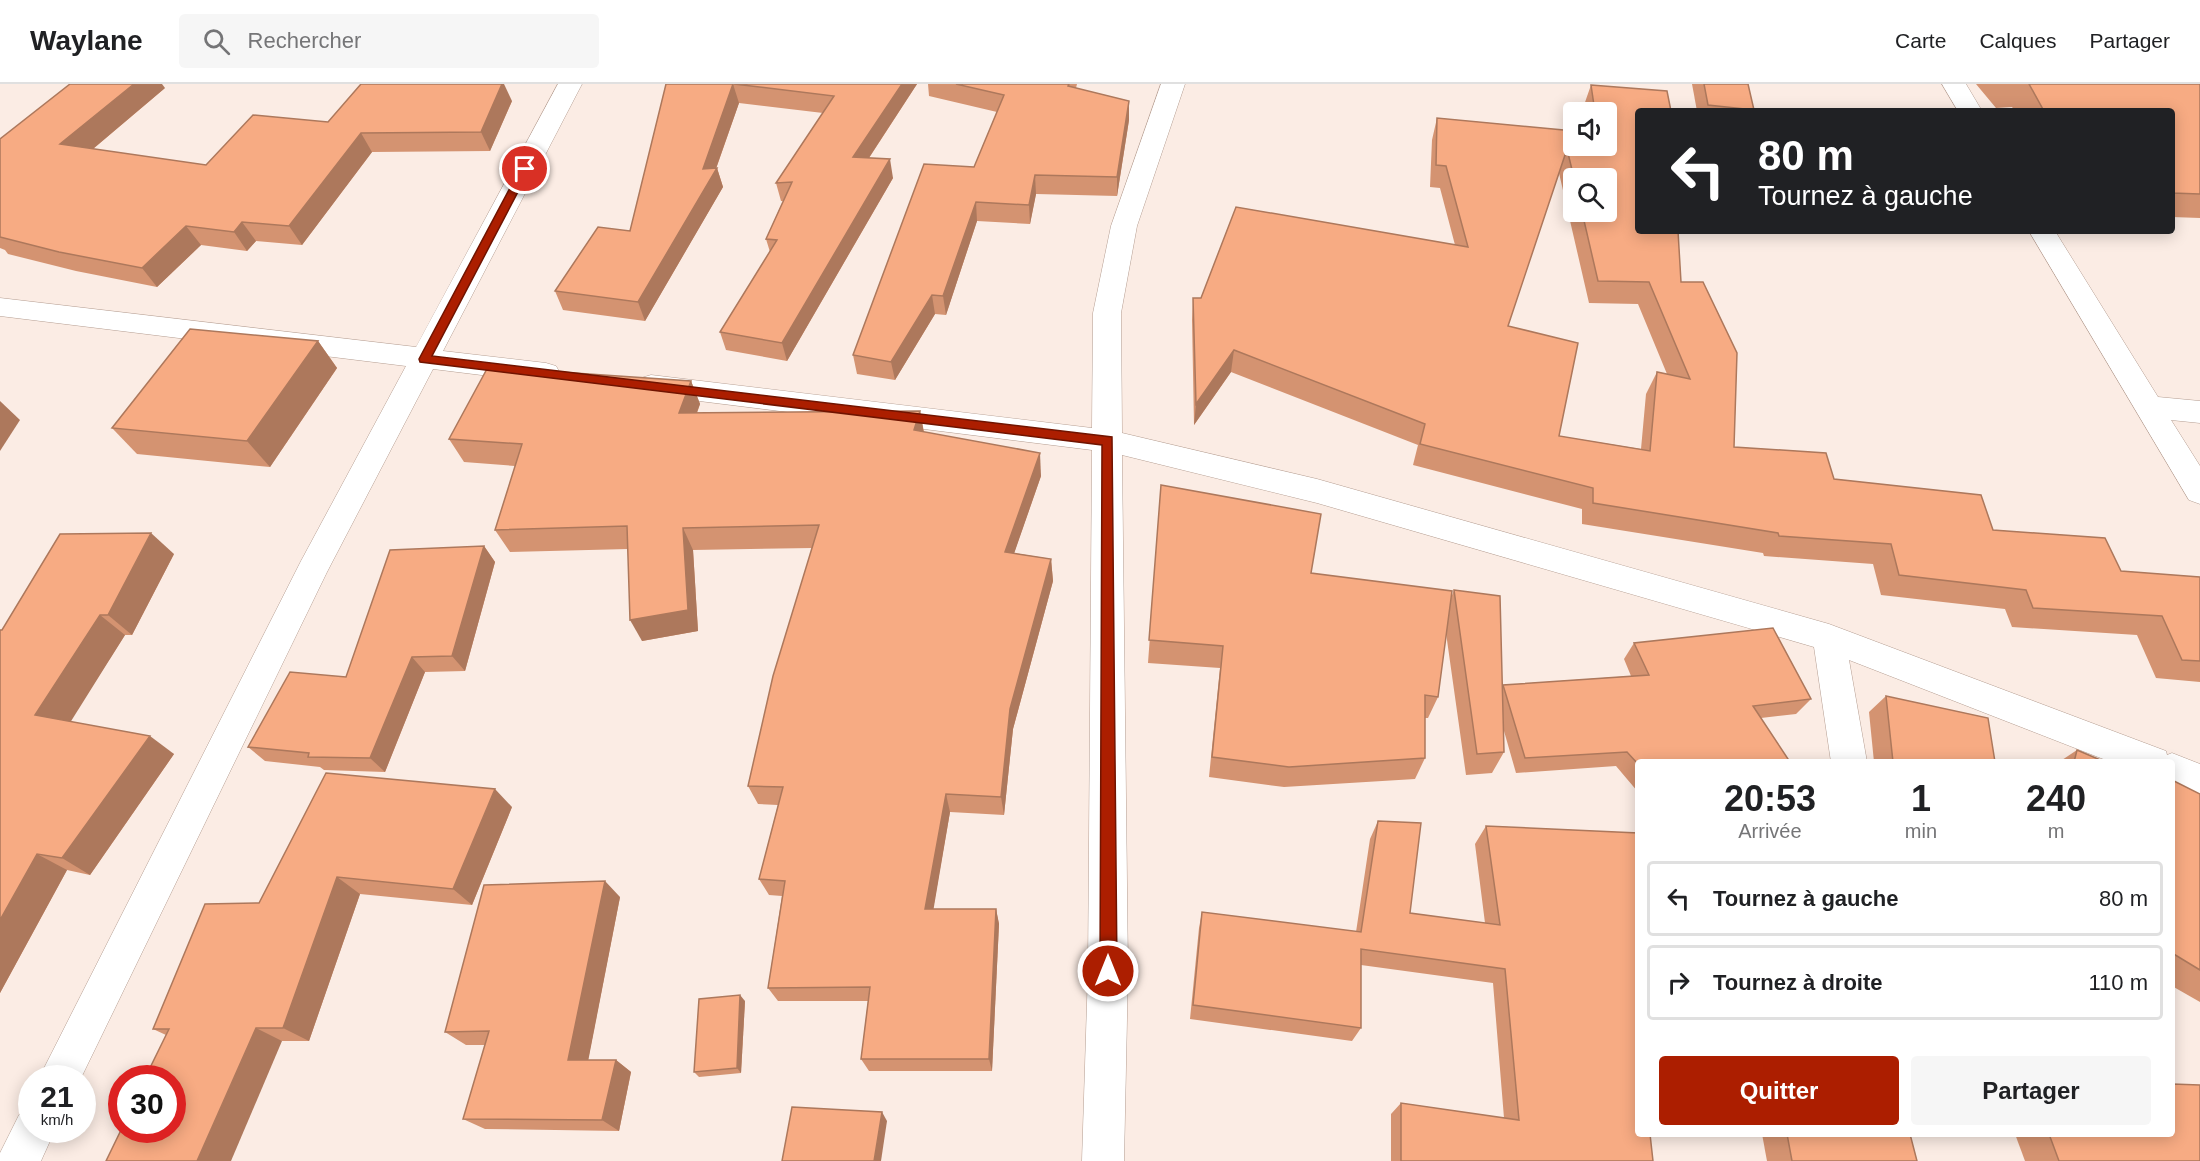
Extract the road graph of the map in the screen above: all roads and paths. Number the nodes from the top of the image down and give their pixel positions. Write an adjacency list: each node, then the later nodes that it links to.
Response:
1 (570, 84): 7 (street)
2 (1173, 84): 12 (street)
3 (1954, 84): 4 (street)
4 (1968, 108)
5 (2044, 234): 10 (street)
6 (0, 307): 7 (street)
7 (424, 359): 8 (street); 19 (street)
8 (578, 377)
9 (625, 382): 12 (street)
10 (2148, 407): 11 (street); 13 (street)
11 (2200, 412)
12 (1108, 441): 14 (street); 22 (street)
13 (2200, 492)
14 (1829, 638): 15 (street); 16 (street)
15 (1849, 759)
16 (2145, 759)
17 (2175, 770): 18 (street)
18 (2200, 780)
19 (65, 1065)
20 (27, 1143): 21 (street)
21 (18, 1161)
22 (1103, 1161)

